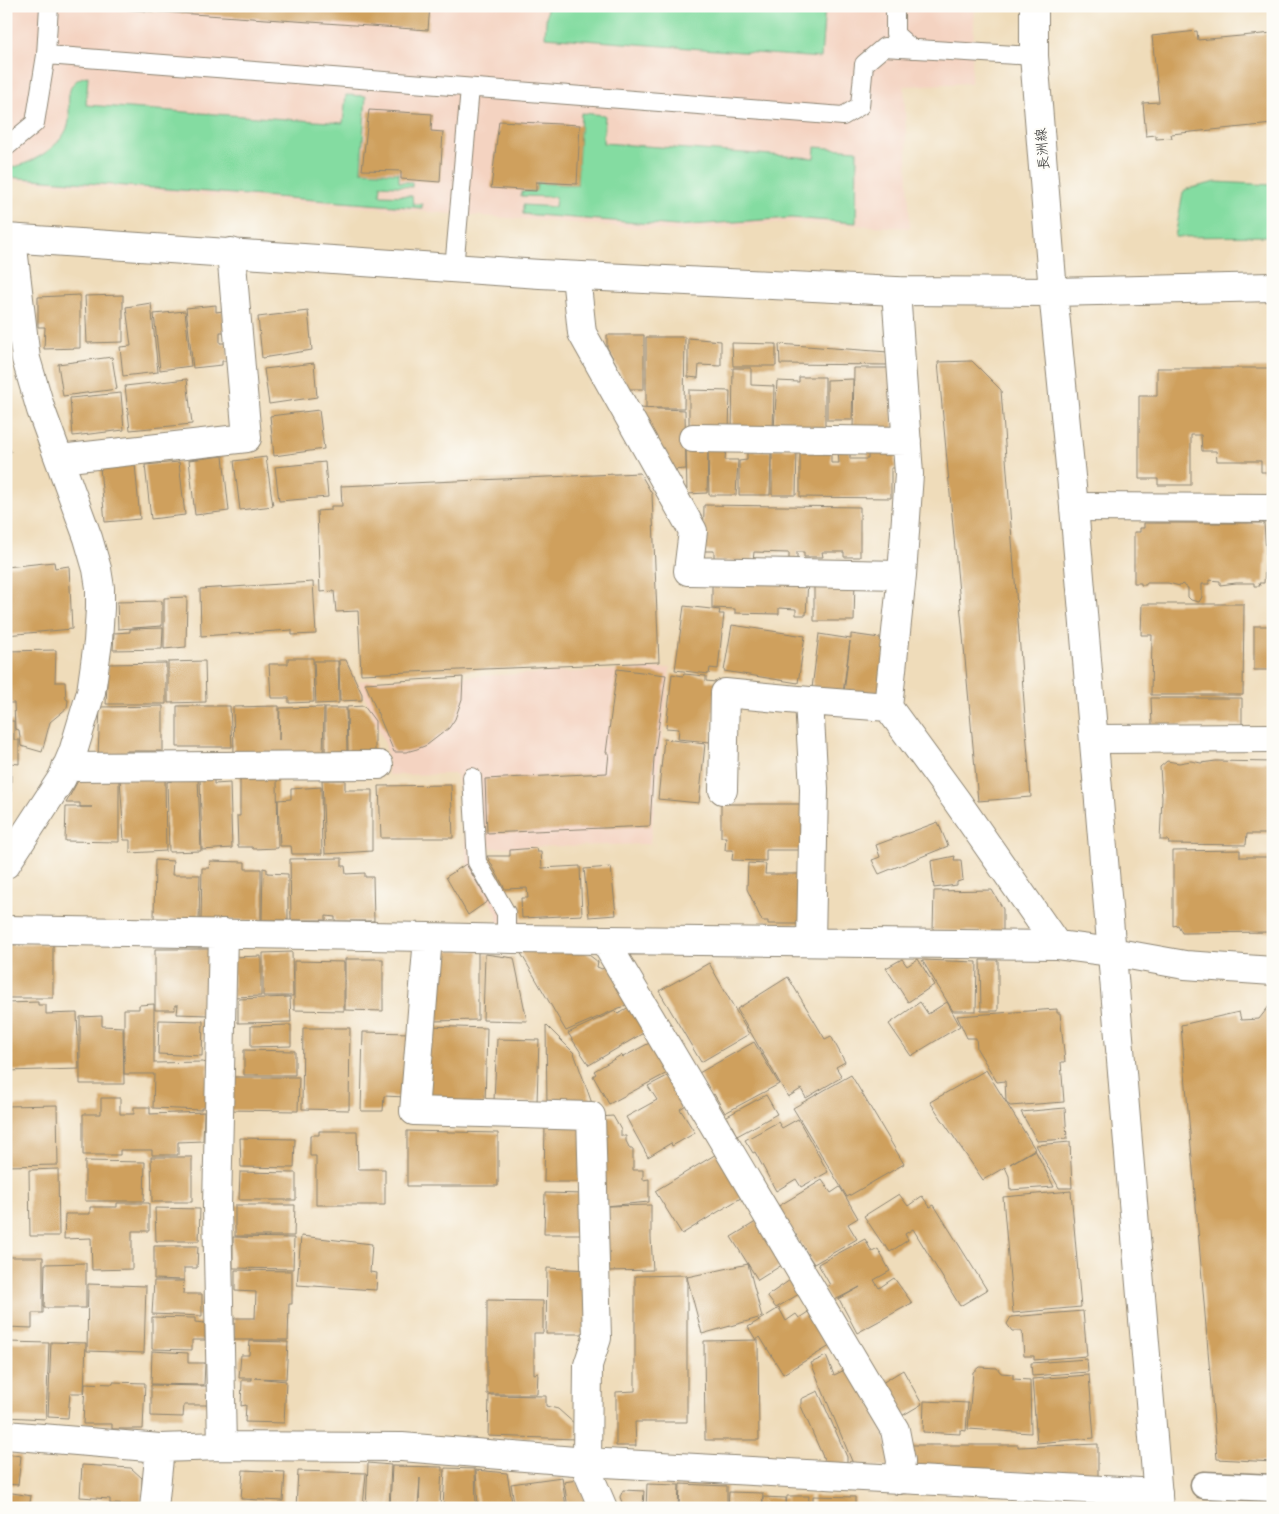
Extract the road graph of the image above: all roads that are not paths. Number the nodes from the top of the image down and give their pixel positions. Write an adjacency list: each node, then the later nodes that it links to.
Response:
1 (49, 6): 5 (lane)
2 (895, 6): 4 (lane)
3 (1034, 6): 6 (street, 長洲線)
4 (912, 49): 6 (lane); 7 (lane)
5 (46, 55): 7 (lane); 8 (lane)
6 (1034, 56): 15 (street, 長洲線)
7 (470, 88): 11 (lane)
8 (6, 147)
9 (9, 239): 10 (street); 18 (street)
10 (231, 252): 11 (street); 18 (street)
11 (454, 269): 12 (street)
12 (576, 276): 14 (street); 21 (street)
13 (1273, 287): 15 (street)
14 (896, 291): 15 (street); 17 (street)
15 (1053, 292): 19 (street, 長洲線)
16 (693, 438): 17 (street)
17 (907, 441): 21 (street)
18 (60, 459): 27 (street)
19 (1074, 507): 20 (street); 25 (street, 長洲線)
20 (1273, 508)
21 (902, 574): 23 (street)
22 (809, 701): 23 (street); 29 (street); 36 (street)
23 (888, 706): 37 (street)
24 (1273, 738): 25 (street)
25 (1094, 739): 38 (street, 長洲線)
26 (379, 765): 27 (street)
27 (66, 767): 30 (street)
28 (472, 778): 34 (lane)
29 (723, 790)
30 (6, 864)
31 (6, 930): 32 (street)
32 (223, 933): 33 (street); 41 (street)
33 (428, 936): 34 (street); 43 (street)
34 (506, 939): 35 (street)
35 (604, 940): 36 (street); 44 (street)
36 (811, 942): 37 (street)
37 (1057, 945): 38 (street)
38 (1112, 952): 39 (street); 47 (street, 長洲線)
39 (1273, 971)
40 (6, 1435): 42 (street)
41 (222, 1446): 42 (street); 43 (street)
42 (160, 1448): 48 (street)
43 (585, 1462): 44 (street); 49 (street)
44 (899, 1480): 47 (street)
45 (1204, 1485): 46 (street)
46 (1273, 1488)
47 (1158, 1501)
48 (154, 1508)
49 (603, 1508)

